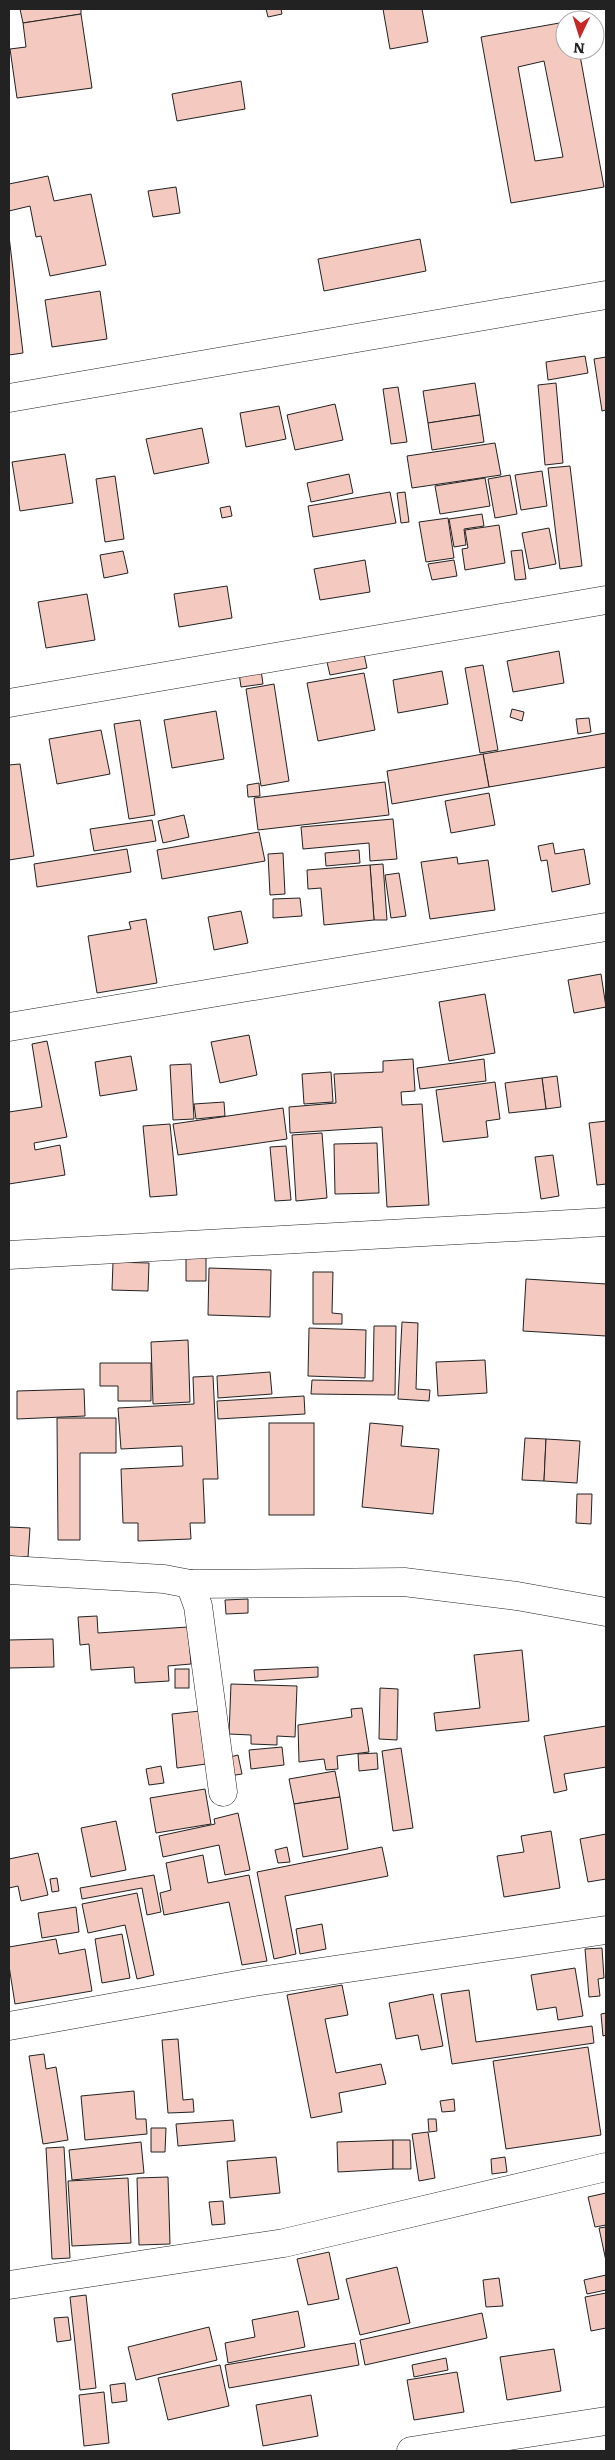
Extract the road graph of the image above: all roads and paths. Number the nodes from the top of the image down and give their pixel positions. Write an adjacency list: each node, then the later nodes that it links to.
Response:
1 (606, 295): 2 (street)
2 (9, 398)
3 (606, 600): 4 (street)
4 (9, 703)
5 (606, 927): 6 (street)
6 (9, 1027)
7 (606, 1222): 8 (street)
8 (9, 1255)
9 (9, 1570): 10 (street)
10 (190, 1584): 11 (street); 12 (street)
11 (606, 1612)
12 (224, 1792)
13 (606, 1930): 14 (street)
14 (9, 2026)
15 (606, 2167): 16 (street)
16 (9, 2285)
17 (606, 2421): 18 (street)
18 (411, 2451)

